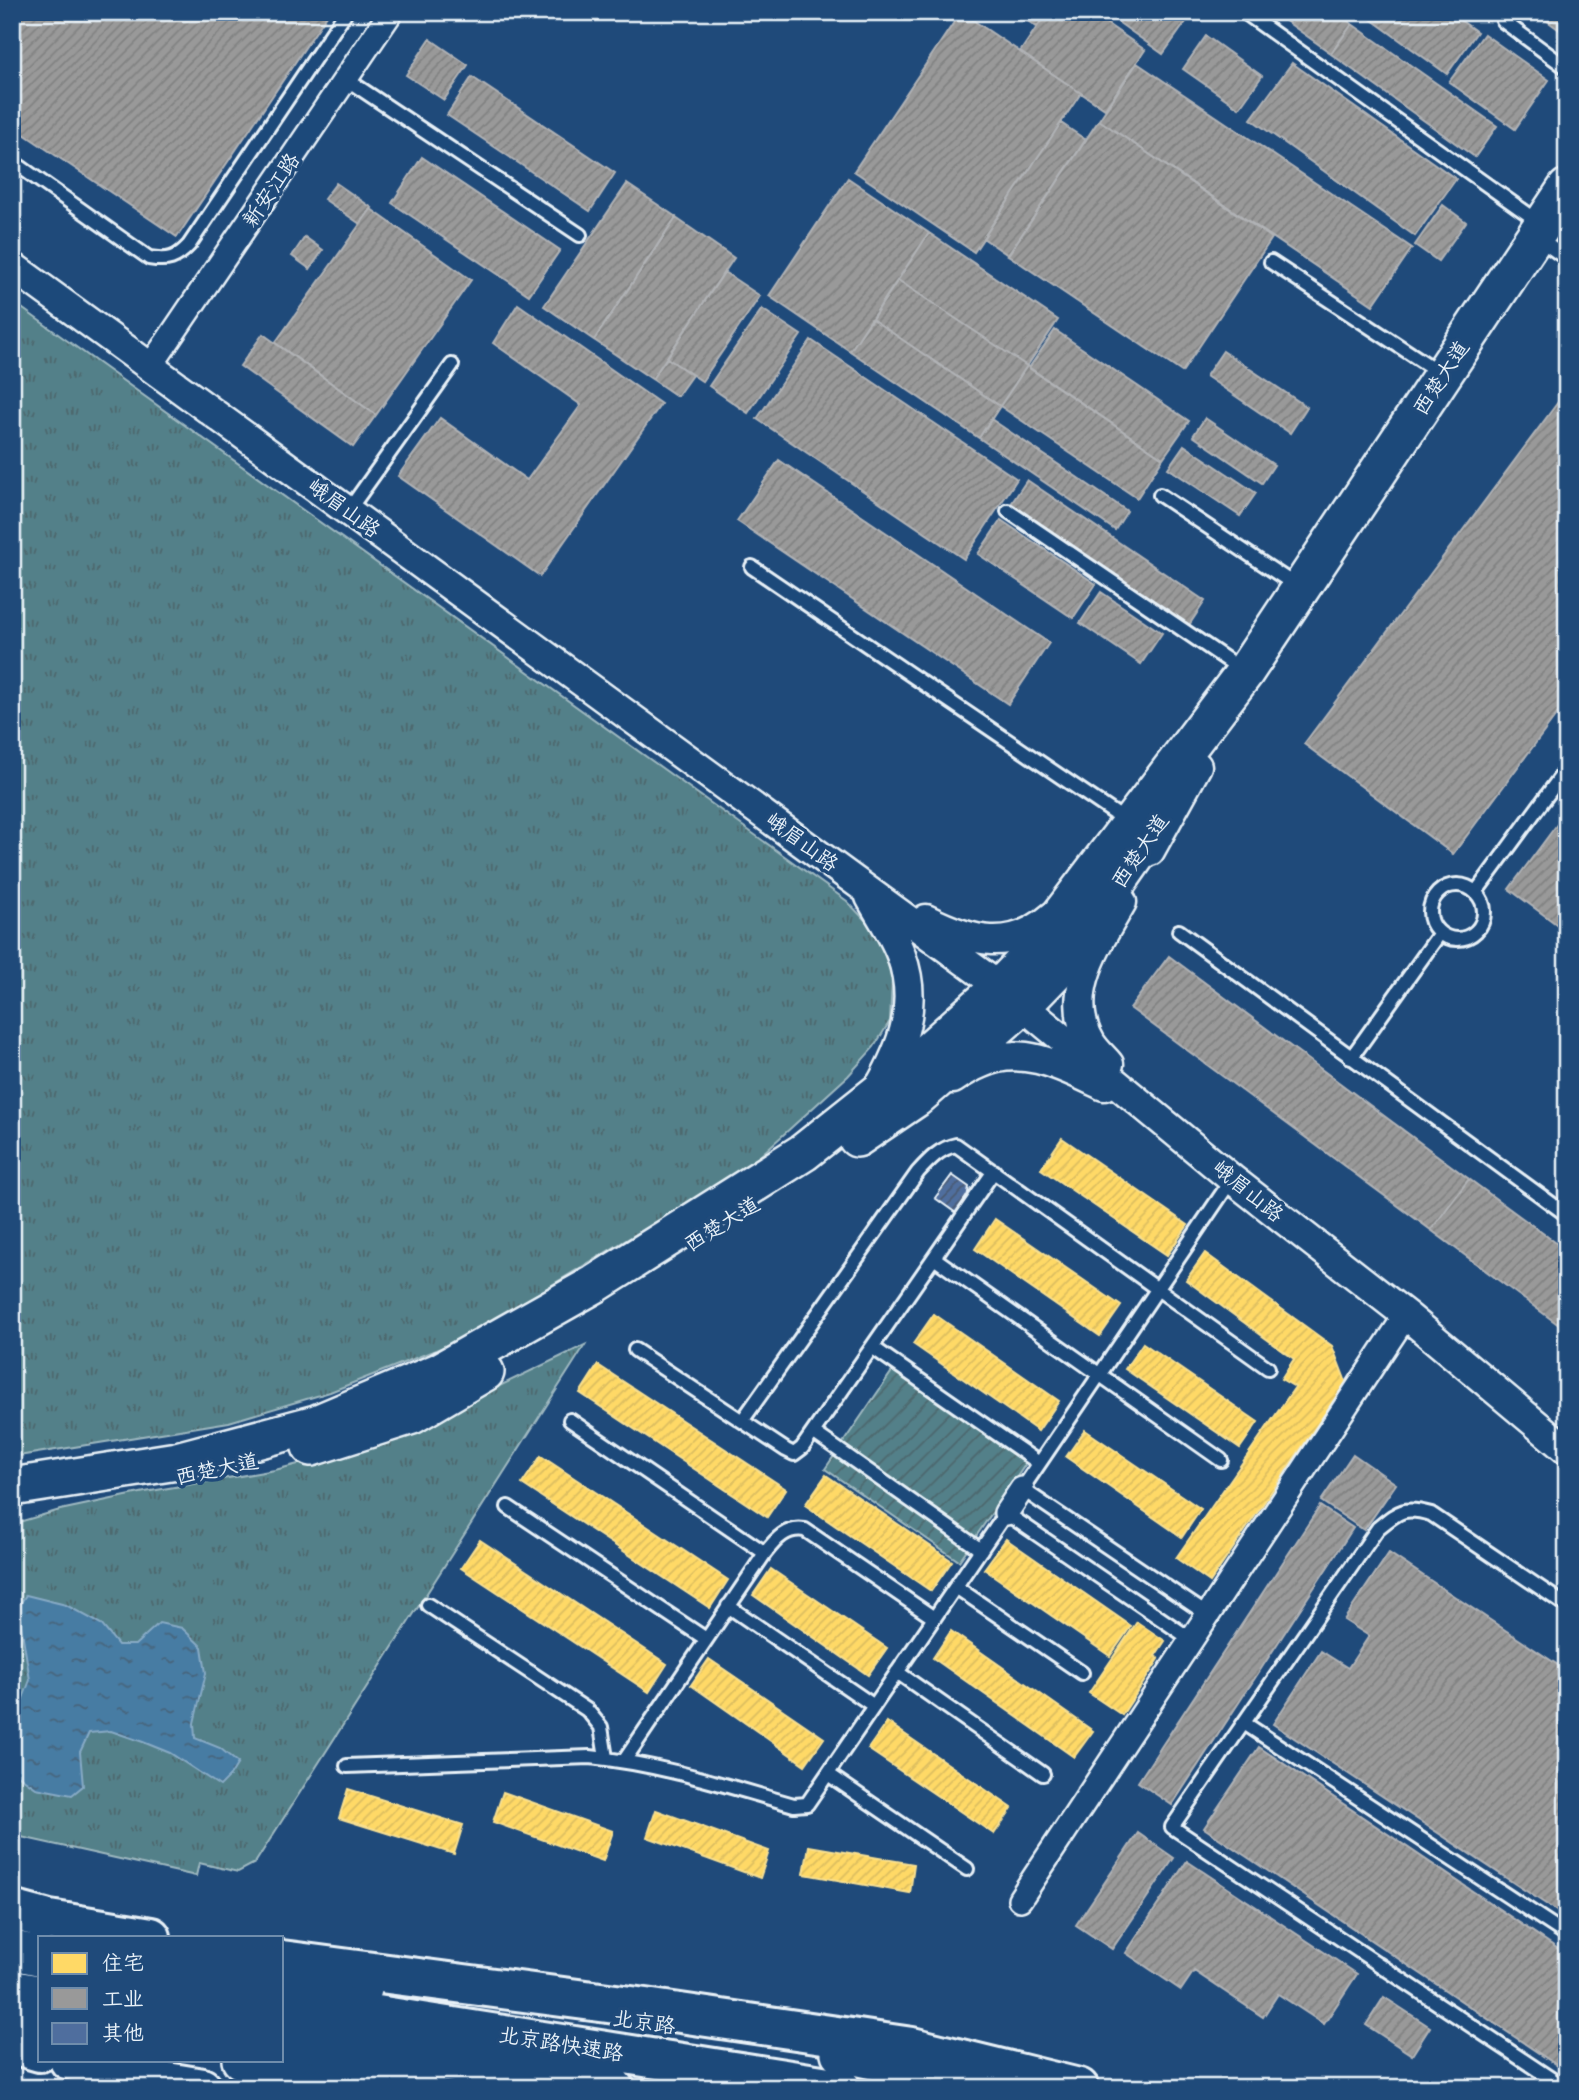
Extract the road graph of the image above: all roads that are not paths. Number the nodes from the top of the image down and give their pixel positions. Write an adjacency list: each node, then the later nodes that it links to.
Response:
1 (346, 12): 7 (lane)
2 (391, 12): 6 (street, 新安江路)
3 (1244, 12): 9 (lane)
4 (1503, 21): 5 (lane)
5 (1567, 68)
6 (346, 79): 10 (lane); 15 (street, 新安江路)
7 (12, 161)
8 (1567, 188): 9 (main road, 西楚大道)
9 (1539, 230): 11 (lane); 16 (main road, 西楚大道)
10 (580, 235)
11 (1567, 259)
12 (1271, 262): 16 (lane)
13 (12, 266): 15 (street, 峨眉山路)
14 (452, 365): 18 (lane)
15 (150, 367): 18 (street, 峨眉山路)
16 (1443, 375): 21 (main road, 西楚大道)
17 (1160, 495): 21 (lane)
18 (348, 511): 26 (street, 峨眉山路)
19 (1008, 512): 22 (lane)
20 (752, 567): 25 (lane)
21 (1301, 589): 22 (main road, 西楚大道)
22 (1245, 672): 23 (main road, 西楚大道); 25 (main road, 西楚大道)
23 (1197, 766): 31 (main road, 西楚大道); 35 (street)
24 (1567, 768): 27 (lane)
25 (1129, 824): 28 (main road, 西楚大道)
26 (865, 889): 28 (street); 31 (street, 峨眉山路); 33 (street)
27 (1476, 892): 30 (lane); 30 (lane)
28 (1079, 893): 31 (main road, 西楚大道)
29 (1179, 931): 32 (lane)
30 (1440, 933): 32 (lane)
31 (1011, 996): 33 (main road, 西楚大道); 34 (main road, 西楚大道); 35 (street, 峨眉山路)
32 (1351, 1058): 38 (lane)
33 (873, 1097): 52 (main road, 西楚大道)
34 (916, 1098): 35 (street); 55 (main road, 西楚大道)
35 (1142, 1104): 37 (street, 峨眉山路)
36 (994, 1171): 39 (lane); 40 (lane); 47 (lane)
37 (1232, 1179): 40 (lane); 41 (street, 峨眉山路)
38 (1567, 1215)
39 (933, 1258): 42 (lane); 45 (lane)
40 (1158, 1290): 44 (lane); 45 (lane)
41 (1406, 1315): 49 (street, 峨眉山路); 63 (street)
42 (872, 1348): 48 (lane); 51 (lane)
43 (635, 1350): 47 (lane)
44 (1268, 1368)
45 (1100, 1374): 50 (lane); 51 (lane)
46 (570, 1420): 58 (lane)
47 (742, 1421): 48 (lane)
48 (813, 1432): 57 (lane)
49 (1567, 1450)
50 (1221, 1460)
51 (1039, 1463): 53 (lane)
52 (12, 1488)
53 (1022, 1489): 56 (street); 63 (lane)
54 (508, 1507): 65 (lane)
55 (12, 1508)
56 (1006, 1513): 57 (lane); 66 (lane)
57 (981, 1550): 59 (lane)
58 (765, 1553): 61 (lane); 64 (lane)
59 (956, 1587): 64 (lane); 68 (lane)
60 (428, 1605): 71 (lane)
61 (728, 1606): 65 (lane); 69 (lane)
62 (1567, 1606): 70 (lane)
63 (1208, 1615): 66 (street)
64 (934, 1618): 67 (lane)
65 (706, 1639): 72 (lane)
66 (1192, 1640): 77 (street)
67 (897, 1672): 69 (lane); 75 (lane)
68 (1082, 1673)
69 (874, 1706): 74 (lane)
70 (1244, 1723): 80 (lane); 103 (lane)
71 (606, 1758): 72 (lane); 73 (lane)
72 (624, 1761): 74 (lane)
73 (347, 1766)
74 (828, 1774): 76 (lane)
75 (1043, 1774)
76 (967, 1869)
77 (1020, 1899)
78 (12, 1910): 82 (highway)
79 (12, 1930): 81 (main road)
80 (1567, 1935)
81 (45, 1936)
82 (145, 1936)
83 (12, 1950): 84 (highway)
84 (38, 1956)
85 (284, 1967): 101 (main road, 北京路)
86 (284, 1967): 102 (highway)
87 (12, 1990): 88 (highway)
88 (38, 1995)
89 (284, 2000): 100 (highway, 北京路快速路)
90 (12, 2021): 91 (main road)
91 (38, 2026)
92 (284, 2038): 99 (highway, 北京路快速路)
93 (12, 2043): 94 (highway)
94 (38, 2050)
95 (77, 2062): 97 (highway)
96 (254, 2062): 98 (main road)
97 (202, 2088)
98 (427, 2088)
99 (614, 2088)
100 (841, 2088)
101 (1003, 2088)
102 (1079, 2088)
103 (1565, 2088)

